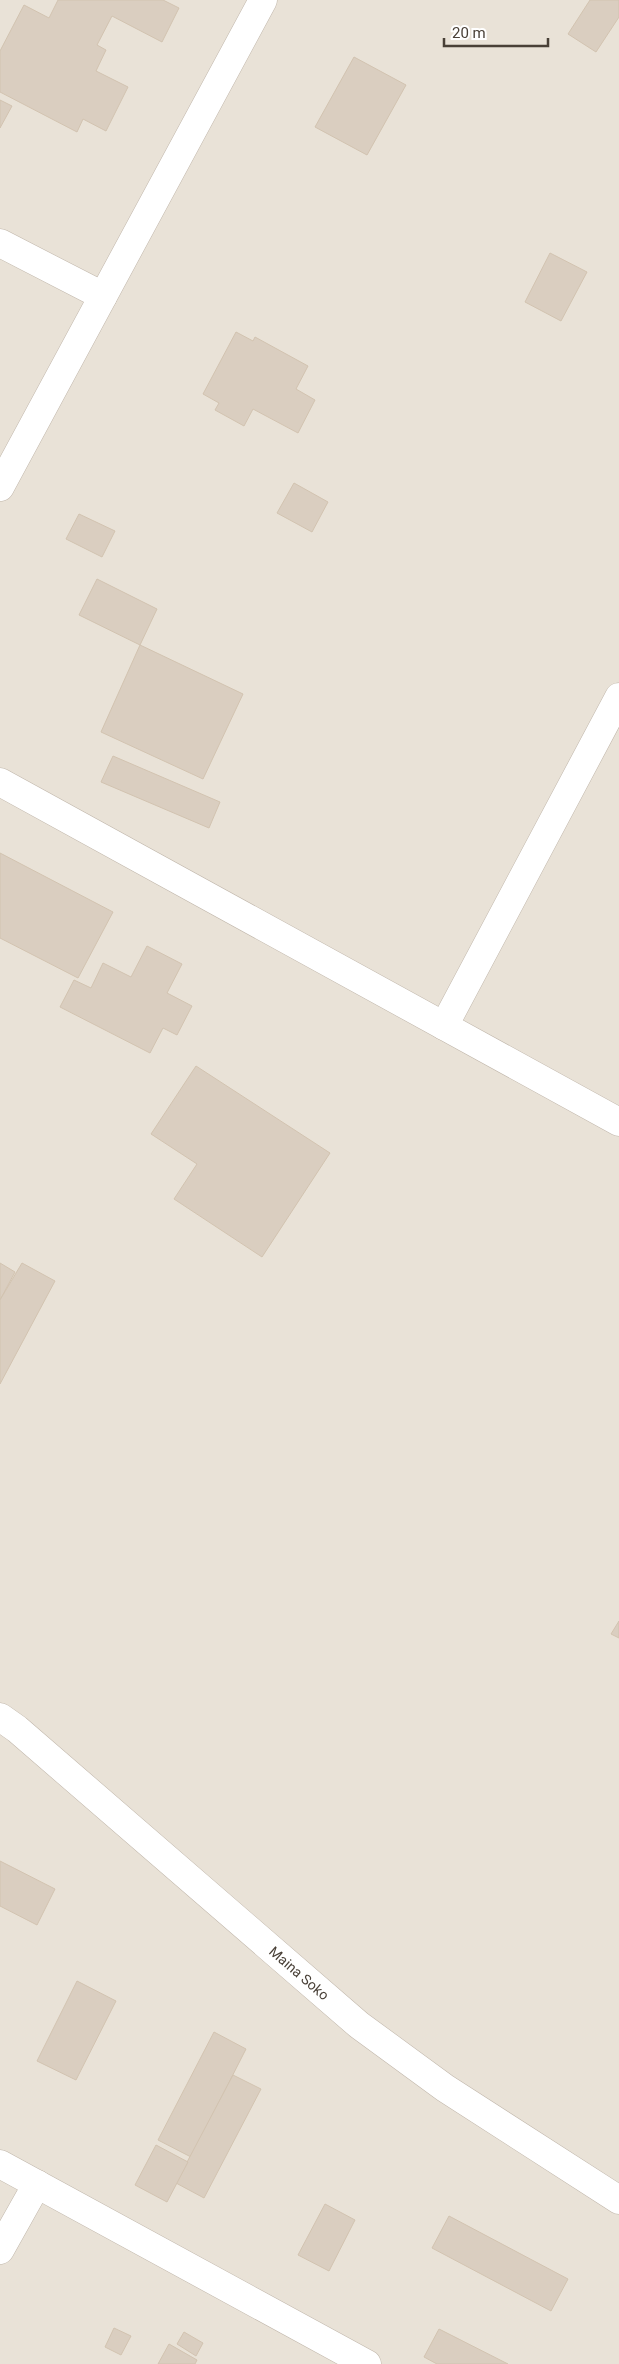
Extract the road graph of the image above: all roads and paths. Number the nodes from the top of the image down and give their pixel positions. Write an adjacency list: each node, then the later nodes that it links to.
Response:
1 (263, 0): 3 (street)
2 (0, 243): 3 (street)
3 (103, 296): 4 (street)
4 (0, 488)
5 (619, 697): 7 (street)
6 (0, 782): 7 (street)
7 (444, 1026): 8 (street)
8 (619, 1122)
9 (0, 1717): 12 (street, Maina Soko)
10 (0, 2164): 11 (street)
11 (37, 2184): 13 (street); 14 (street)
12 (619, 2200)
13 (0, 2250)
14 (367, 2364)

